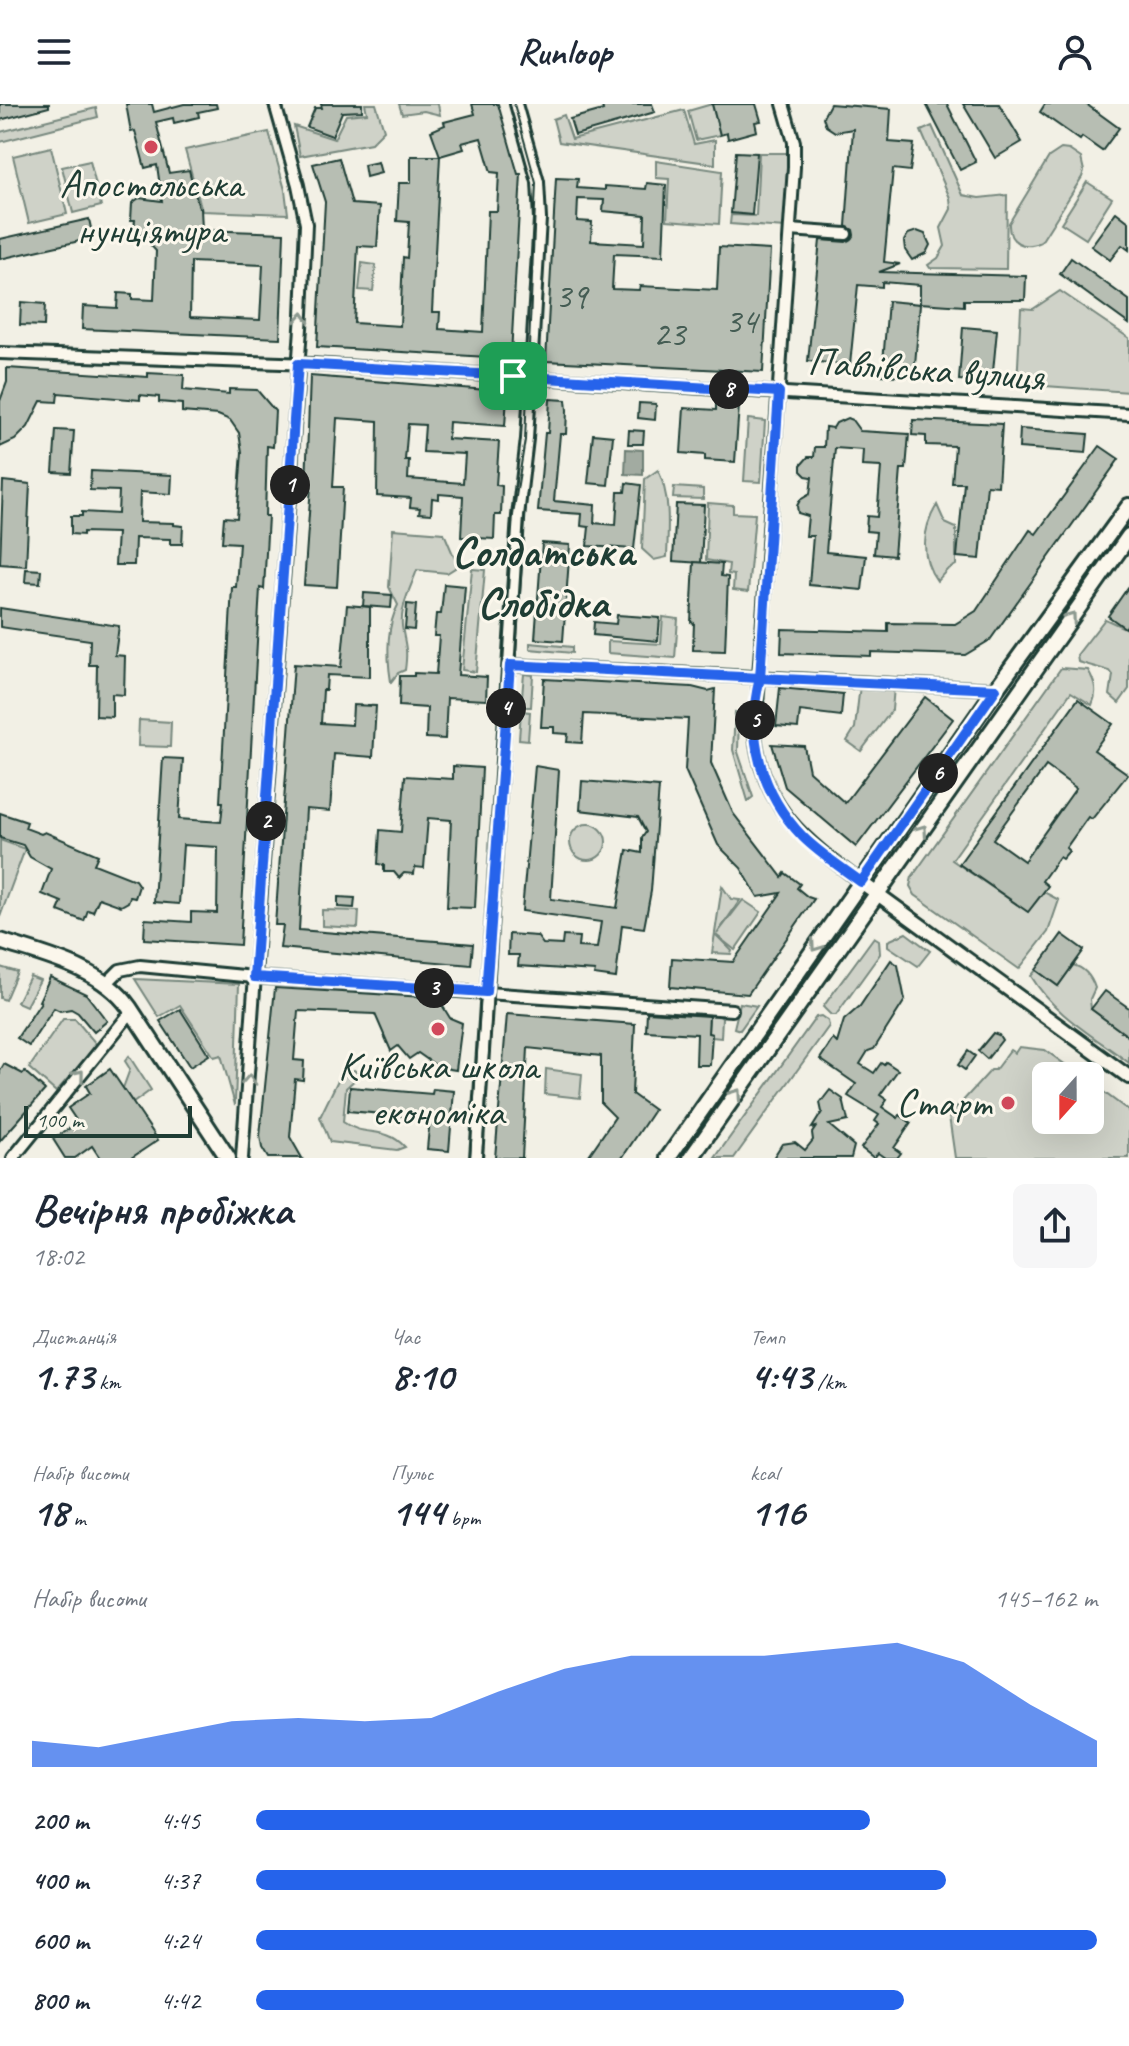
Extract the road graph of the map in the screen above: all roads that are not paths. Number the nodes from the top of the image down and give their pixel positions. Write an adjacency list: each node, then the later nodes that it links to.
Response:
1 (275, 104): 7 (street, one-way to 1)
2 (516, 104): 8 (street)
3 (783, 104): 4 (street)
4 (790, 230): 5 (street); 9 (street)
5 (846, 234)
6 (0, 353): 7 (street, Павлівська вулиця)
7 (298, 364): 8 (street, Павлівська вулиця); 19 (street)
8 (531, 378): 9 (street, Павлівська вулиця); 13 (street)
9 (779, 392): 10 (street, Павлівська вулиця); 14 (street)
10 (1129, 414)
11 (1129, 506): 15 (main road)
12 (1129, 536): 17 (main road, one-way to 12)
13 (510, 665): 14 (street); 21 (street)
14 (760, 678): 15 (street); 16 (street)
15 (996, 689): 16 (main road)
16 (861, 882): 17 (street); 29 (main road, one-way to 29)
17 (877, 894): 24 (street); 30 (main road, one-way to 17)
18 (0, 941): 20 (main road)
19 (254, 977): 20 (street); 21 (street); 27 (street, one-way to 19)
20 (107, 983): 23 (main road)
21 (486, 992): 22 (street); 28 (street)
22 (732, 1010)
23 (132, 1011): 25 (street, one-way to 23); 26 (main road)
24 (1129, 1077)
25 (13, 1158)
26 (228, 1158)
27 (242, 1158)
28 (476, 1158)
29 (668, 1158)
30 (691, 1158)

